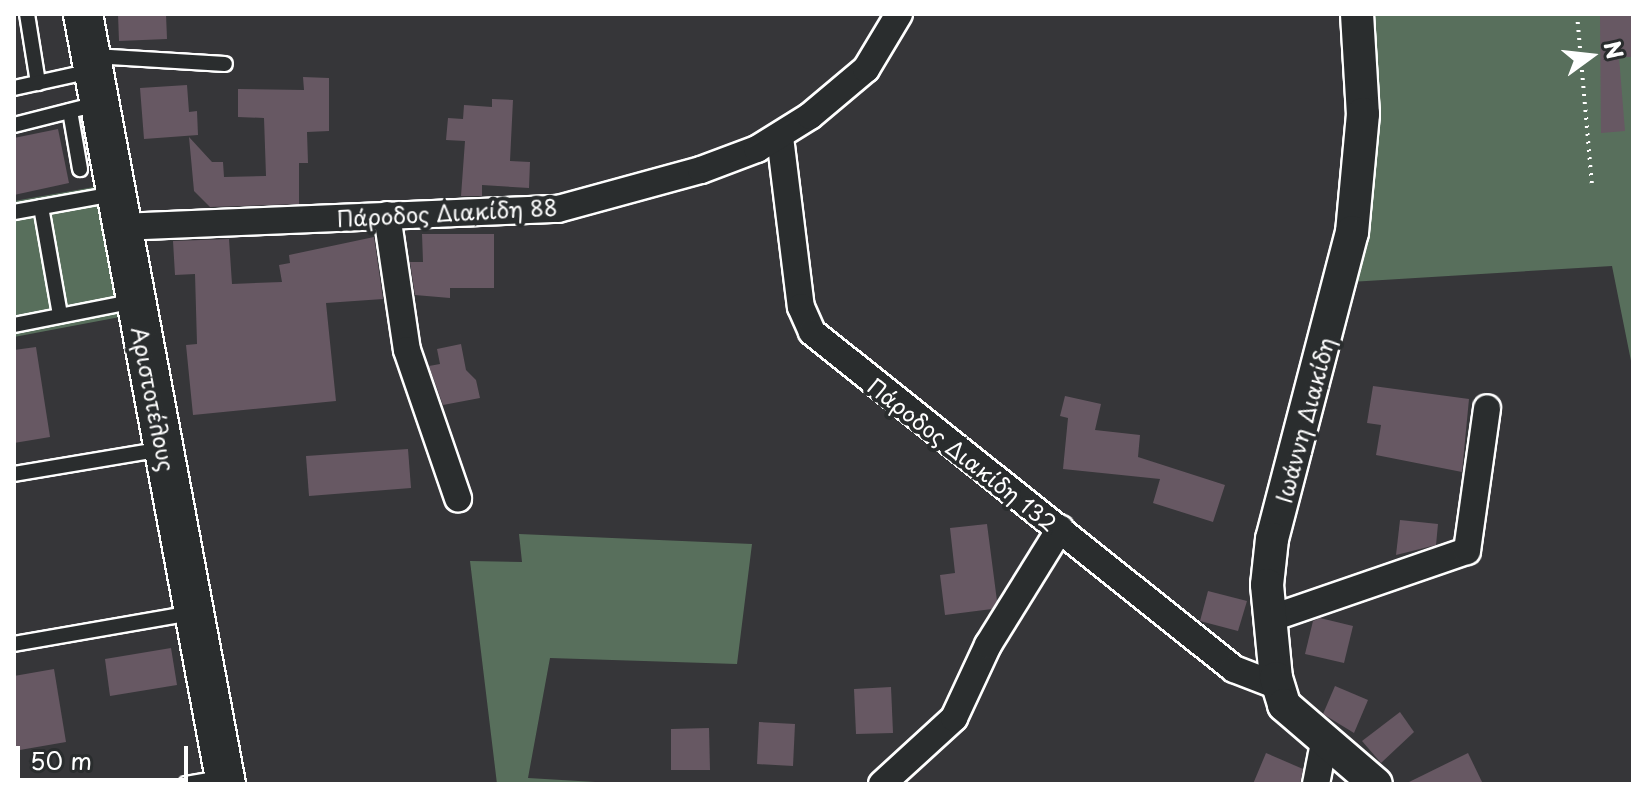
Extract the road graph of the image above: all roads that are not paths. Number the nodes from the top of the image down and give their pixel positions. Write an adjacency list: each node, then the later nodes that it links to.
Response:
1 (27, 14): 6 (lane)
2 (83, 14): 7 (main road, Αριστοτέλους)
3 (899, 14): 10 (street, Πάροδος Διακίδη 88)
4 (1357, 14): 25 (street, Ιωάννη Διακίδη)
5 (225, 64): 7 (lane)
6 (38, 83): 7 (lane); 8 (lane)
7 (87, 85): 9 (lane); 11 (lane); 13 (main road, Αριστοτέλους)
8 (14, 88)
9 (14, 125)
10 (780, 137): 15 (street, Πάροδος Διακίδη 88); 23 (street, Πάροδος Διακίδη 132)
11 (80, 169)
12 (41, 207): 13 (lane); 14 (lane); 17 (lane)
13 (118, 211): 15 (street, Πάροδος Διακίδη 88); 16 (main road, Αριστοτέλους)
14 (14, 212)
15 (387, 215): 22 (street)
16 (135, 301): 17 (lane); 20 (main road, Αριστοτέλους)
17 (60, 315): 18 (lane)
18 (14, 325)
19 (1487, 408): 25 (street)
20 (165, 449): 21 (lane); 24 (main road, Αριστοτέλους)
21 (14, 474)
22 (458, 498)
23 (1060, 529): 27 (street, Πάροδος Διακίδη 132); 31 (street)
24 (195, 612): 26 (lane); 29 (main road, Αριστοτέλους)
25 (1269, 619): 27 (street, Ιωάννη Διακίδη)
26 (14, 644)
27 (1278, 686): 28 (street, Ιωάννη Διακίδη)
28 (1324, 743): 32 (street); 33 (street, Ιωάννη Διακίδη)
29 (226, 780): 30 (lane)
30 (186, 784)
31 (882, 784)
32 (1316, 784)
33 (1376, 784)

